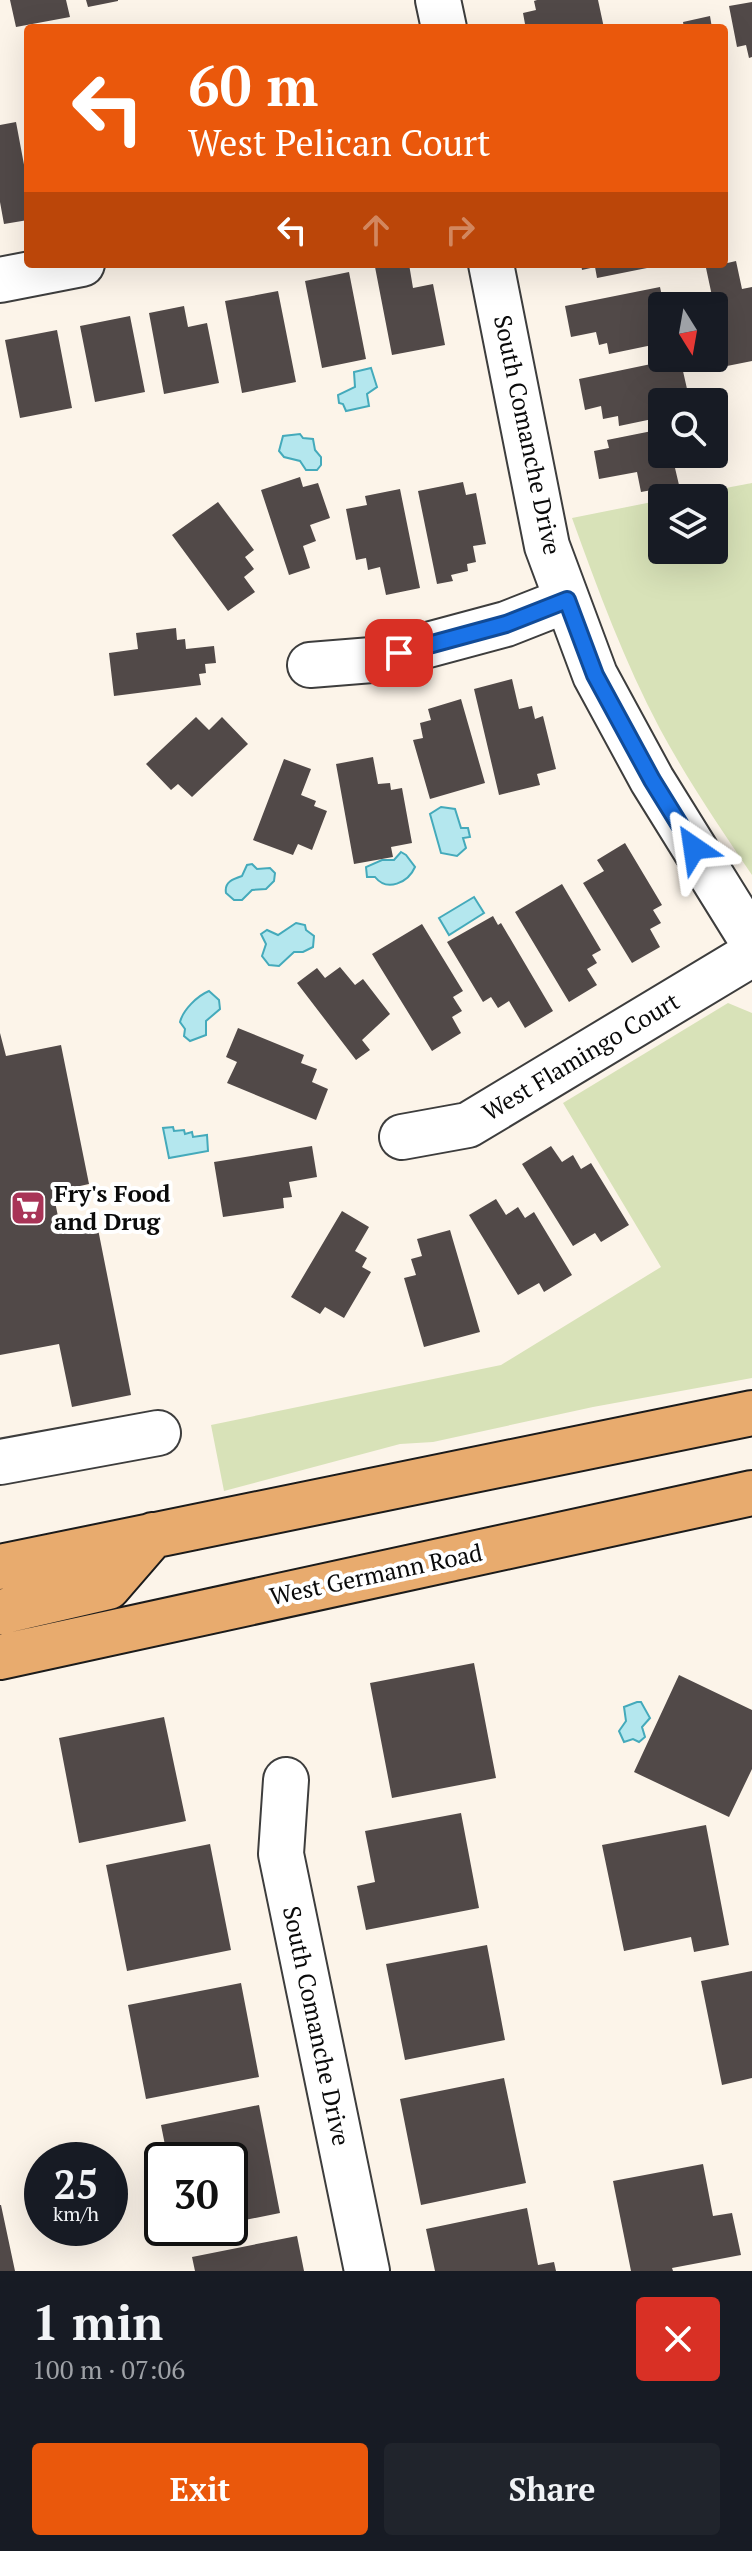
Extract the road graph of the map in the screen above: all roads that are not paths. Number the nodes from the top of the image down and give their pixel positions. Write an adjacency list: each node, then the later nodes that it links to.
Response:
1 (438, 0): 2 (street)
2 (443, 24)
3 (62, 268): 5 (street)
4 (492, 268): 6 (street, South Comanche Drive)
5 (0, 280)
6 (567, 600): 7 (street); 8 (street, South Comanche Drive)
7 (310, 665)
8 (752, 941)
9 (752, 954): 10 (street, West Flamingo Court)
10 (402, 1137)
11 (752, 1413): 15 (main road)
12 (158, 1433): 13 (street)
13 (0, 1462)
14 (752, 1493): 18 (main road, West Germann Road)
15 (153, 1535): 16 (main road); 17 (main road)
16 (0, 1567)
17 (0, 1612)
18 (0, 1657)
19 (286, 1780): 20 (street, South Comanche Drive)
20 (367, 2271)

